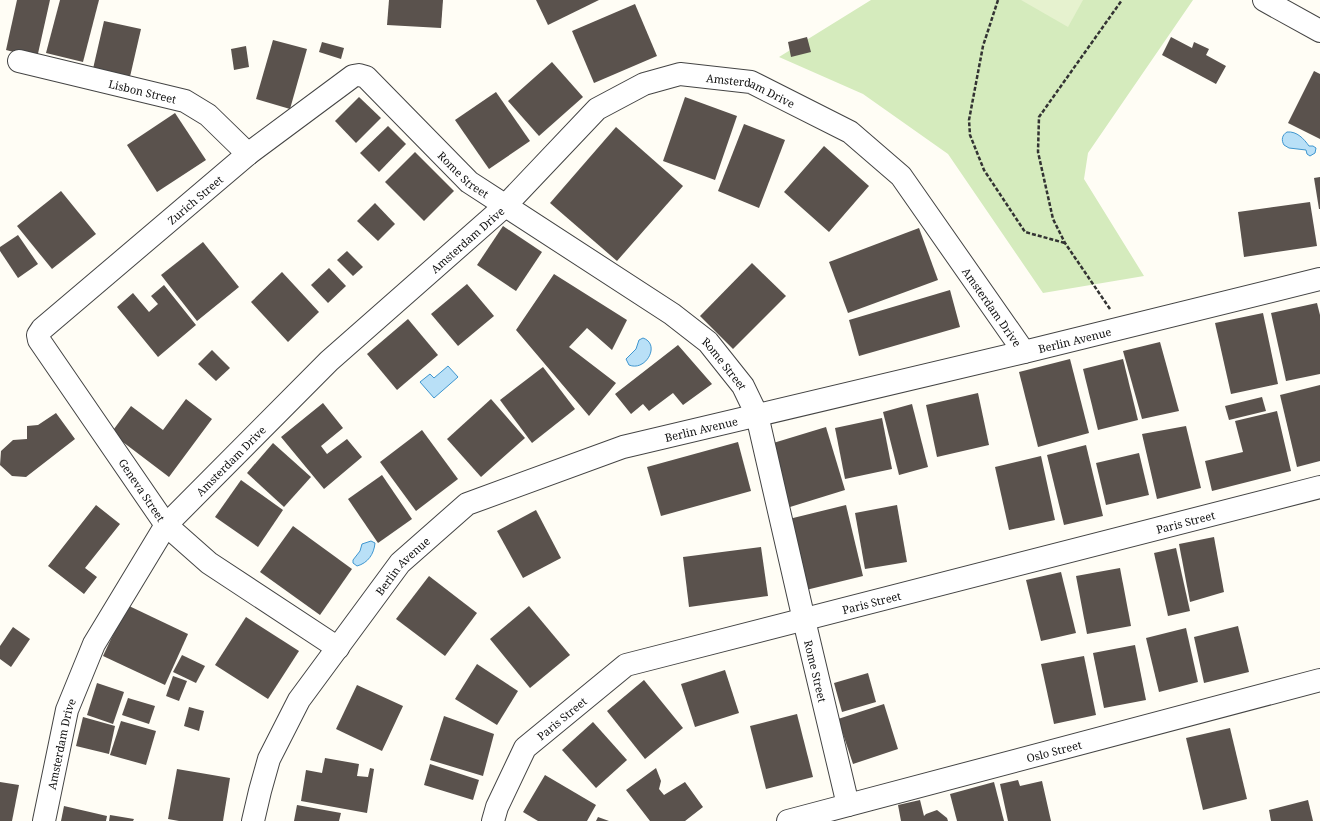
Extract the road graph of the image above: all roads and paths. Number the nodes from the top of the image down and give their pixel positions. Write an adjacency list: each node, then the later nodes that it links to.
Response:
1 (998, 0): 9 (path)
2 (1122, 0): 9 (path)
3 (1264, 0): 4 (street)
4 (1320, 31)
5 (19, 61): 7 (street, Lisbon Street)
6 (366, 77): 7 (street, Zurich Street); 8 (street, Rome Street)
7 (248, 154): 12 (street, Zurich Street)
8 (505, 206): 13 (street, Amsterdam Drive); 14 (street, Rome Street); 16 (street, Amsterdam Drive)
9 (1065, 243): 11 (path)
10 (1320, 279): 11 (street, Berlin Avenue)
11 (1122, 328): 13 (street, Berlin Avenue)
12 (39, 340): 16 (street, Geneva Street)
13 (1024, 352): 14 (street, Berlin Avenue)
14 (757, 415): 17 (street, Rome Street); 18 (street, Berlin Avenue)
15 (1320, 487): 17 (street, Paris Street)
16 (166, 525): 18 (street, Geneva Street); 21 (street, Amsterdam Drive)
17 (804, 620): 20 (street, Rome Street); 23 (street, Paris Street)
18 (338, 648): 22 (street, Berlin Avenue)
19 (1320, 680): 20 (street, Oslo Street)
20 (848, 805): 24 (street, Oslo Street)
21 (44, 821)
22 (253, 821)
23 (493, 821)
24 (788, 821)

